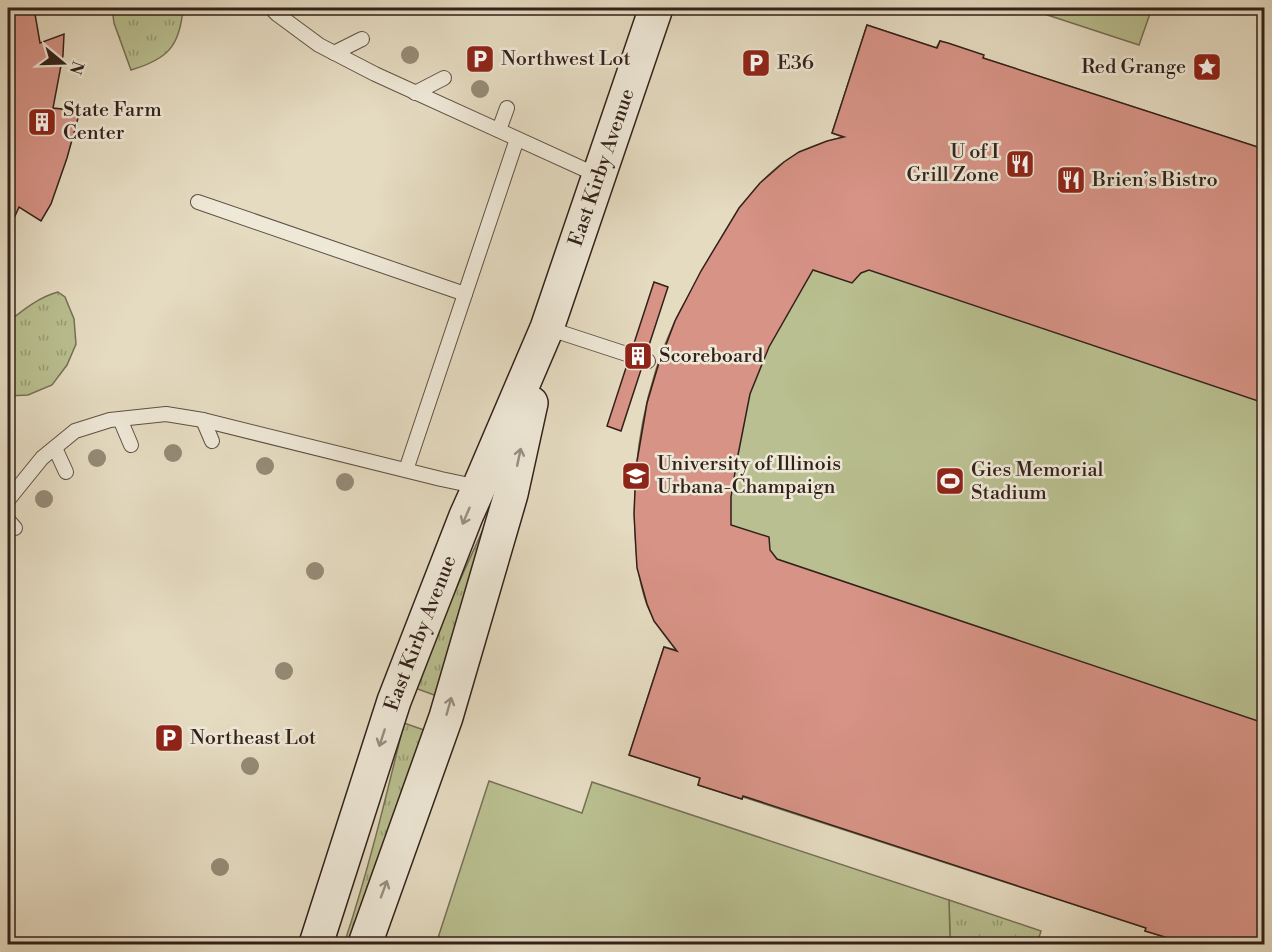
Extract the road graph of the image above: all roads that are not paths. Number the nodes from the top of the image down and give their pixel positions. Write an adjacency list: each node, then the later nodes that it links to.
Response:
1 (271, 8): 4 (lane)
2 (656, 8): 10 (main road, East Kirby Avenue)
3 (362, 39): 4 (lane)
4 (333, 53): 6 (lane)
5 (444, 78): 6 (lane)
6 (415, 93): 8 (lane)
7 (507, 108): 8 (lane)
8 (499, 130): 9 (lane)
9 (517, 139): 10 (lane); 12 (lane)
10 (599, 176): 13 (main road, East Kirby Avenue)
11 (198, 202): 12 (lane)
12 (465, 294): 21 (lane)
13 (547, 328): 14 (lane); 24 (main road, East Kirby Avenue); 27 (main road, East Kirby Avenue, one-way to 13)
14 (648, 361)
15 (120, 419): 16 (lane); 18 (lane); 19 (lane)
16 (203, 420): 17 (lane); 20 (lane)
17 (212, 441)
18 (131, 445)
19 (55, 448): 22 (lane); 25 (lane)
20 (382, 464): 21 (lane); 23 (lane)
21 (406, 470): 24 (lane)
22 (66, 471)
23 (378, 479)
24 (479, 487): 26 (main road, East Kirby Avenue, one-way to 26)
25 (8, 500)
26 (316, 945)
27 (365, 945)

